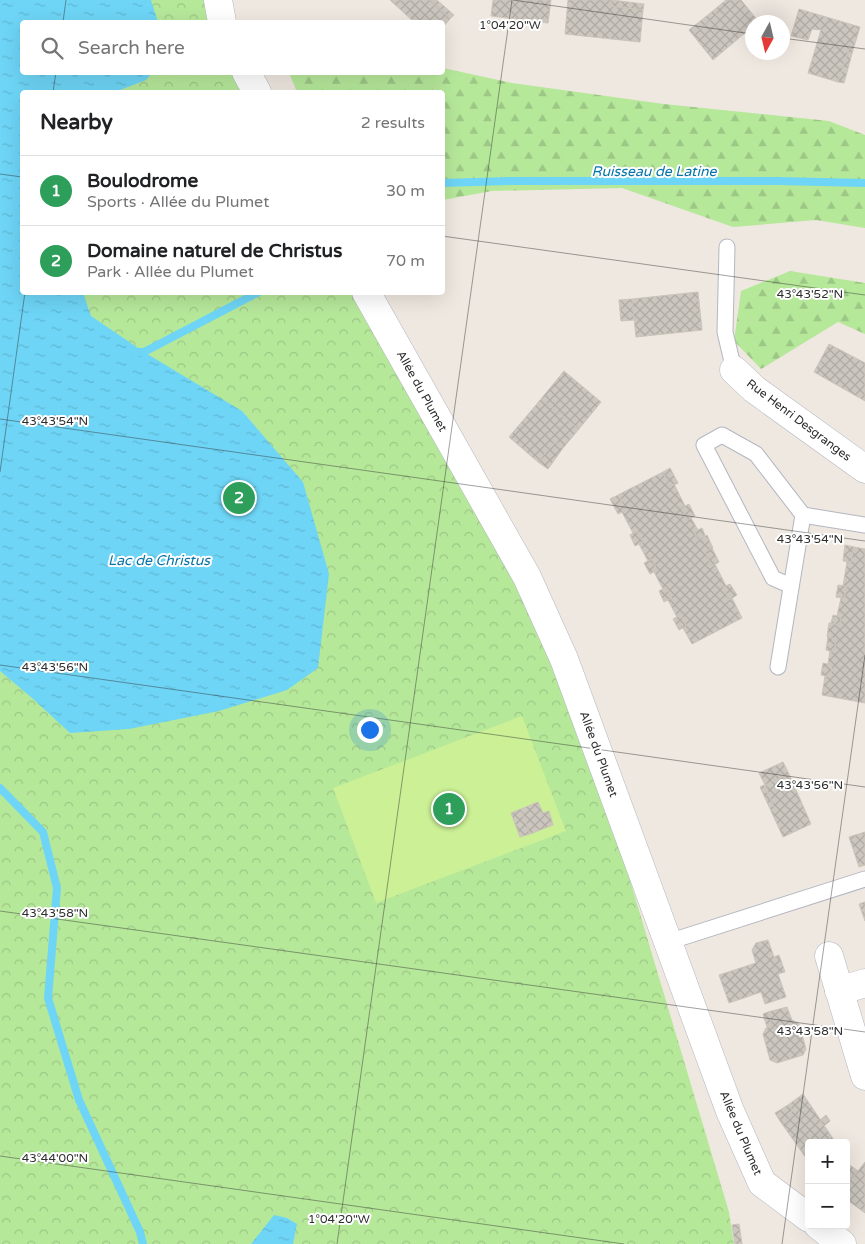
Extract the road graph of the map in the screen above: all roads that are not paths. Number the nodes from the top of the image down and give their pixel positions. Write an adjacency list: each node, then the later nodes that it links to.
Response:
1 (218, 0): 2 (street)
2 (222, 20)
3 (248, 75): 4 (street)
4 (256, 90)
5 (727, 247): 7 (lane)
6 (368, 295): 14 (street, Allée du Plumet)
7 (734, 370): 8 (street, Rue Henri Desgranges)
8 (865, 469)
9 (803, 516): 10 (lane); 11 (lane); 11 (lane)
10 (865, 525)
11 (791, 586): 12 (lane)
12 (778, 667)
13 (865, 879): 14 (lane)
14 (668, 942): 19 (street, Allée du Plumet)
15 (829, 956): 17 (street)
16 (865, 983): 17 (street)
17 (839, 991): 18 (street)
18 (865, 1076)
19 (805, 1215)
20 (823, 1229): 21 (street)
21 (842, 1244)

